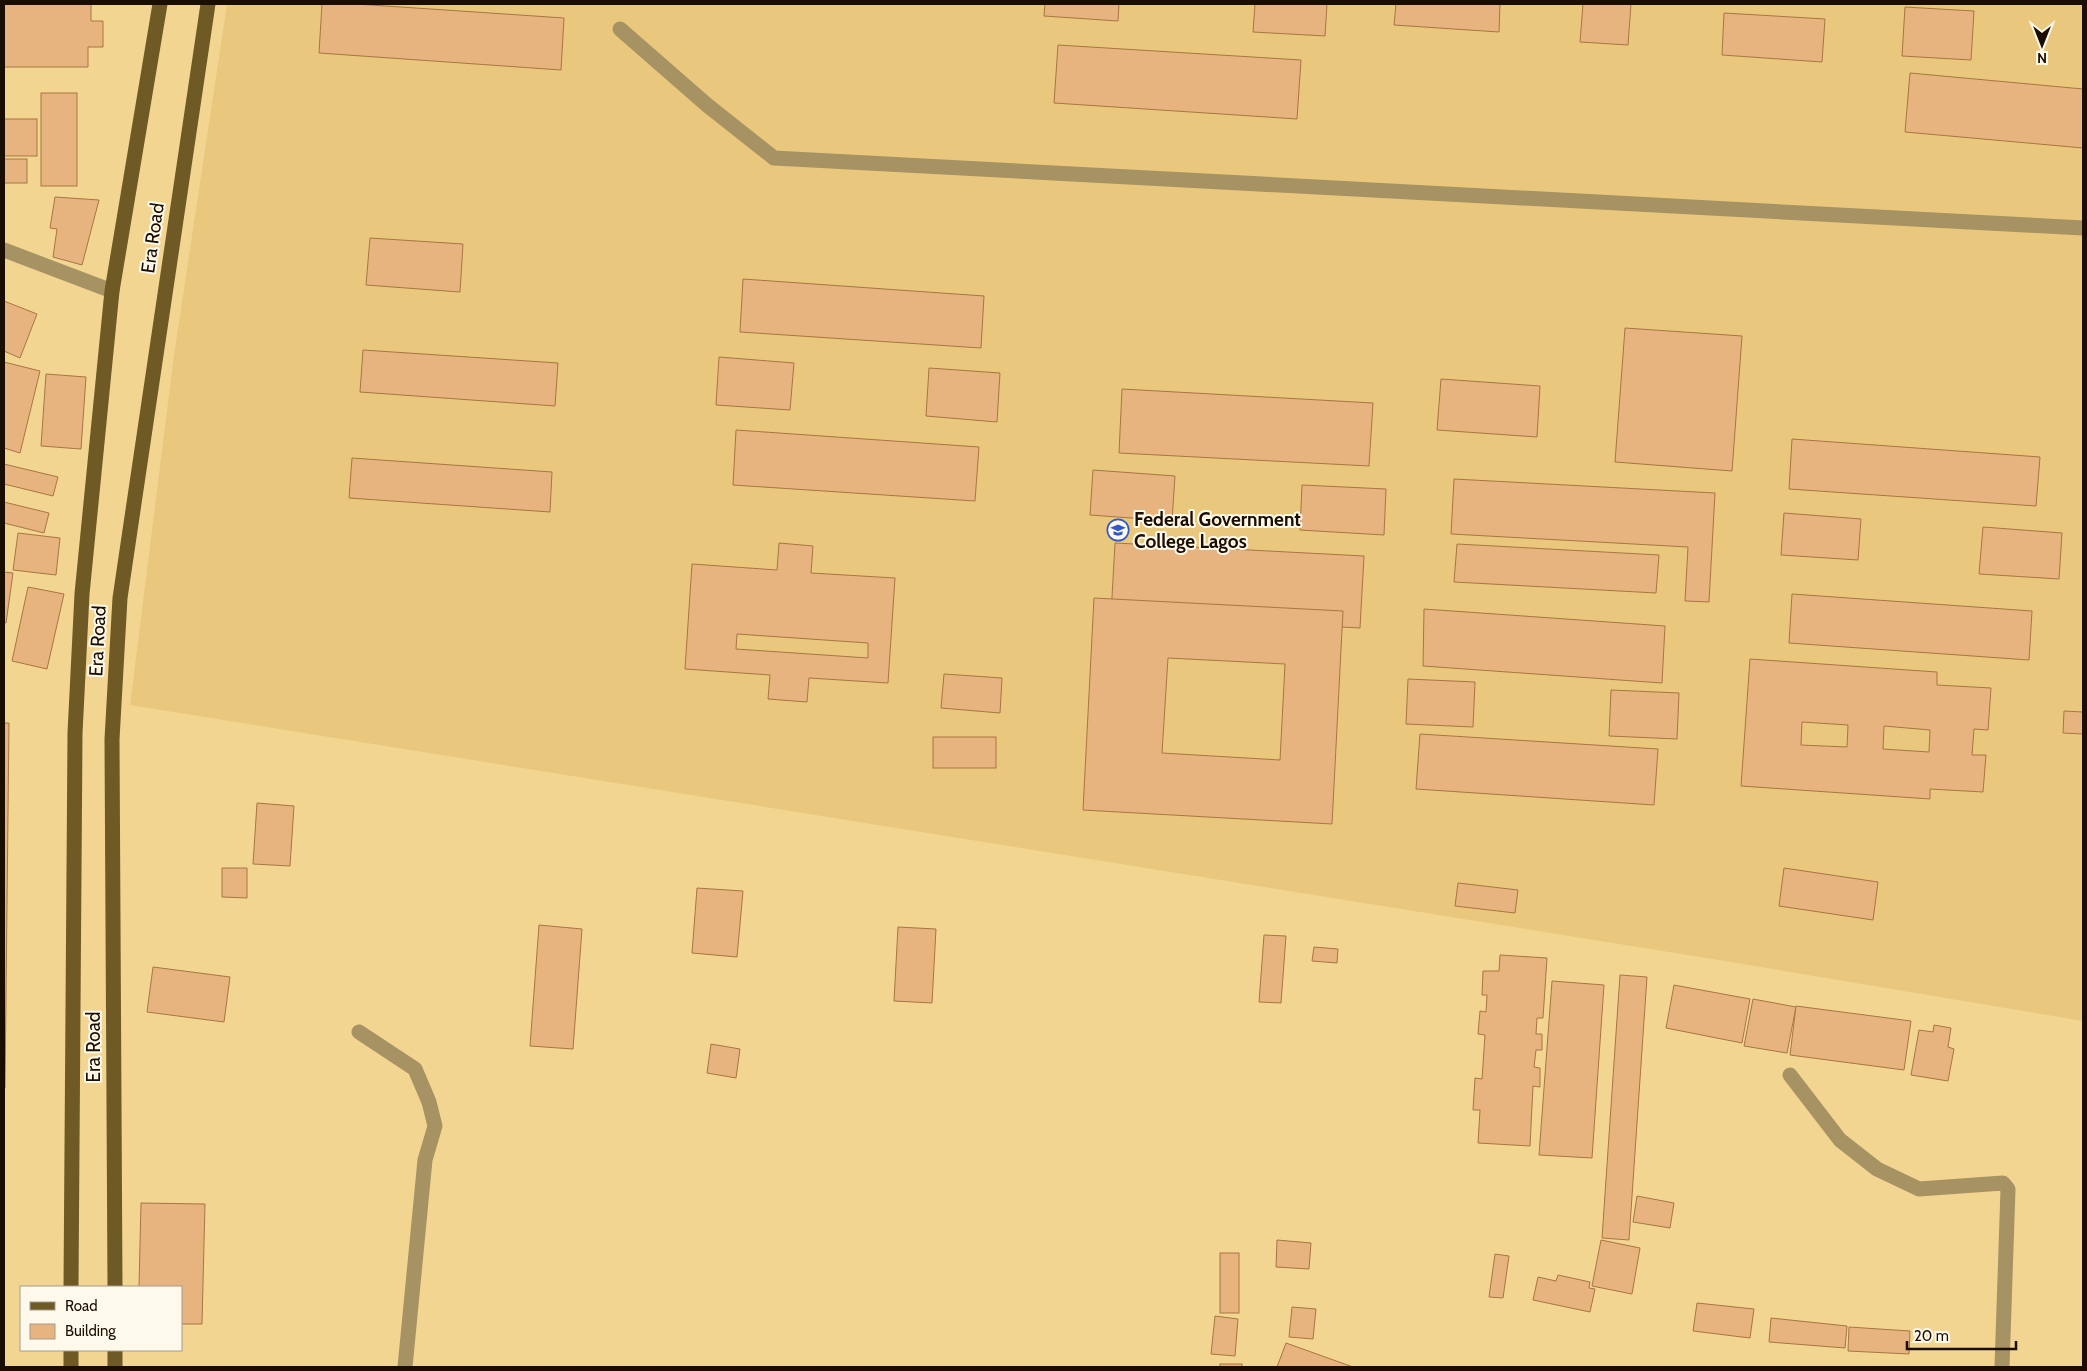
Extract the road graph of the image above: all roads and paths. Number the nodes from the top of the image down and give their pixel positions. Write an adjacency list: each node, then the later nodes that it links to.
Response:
1 (160, 4): 6 (main road)
2 (208, 4): 10 (main road, Era Road)
3 (620, 29): 4 (street)
4 (2083, 228)
5 (4, 250): 6 (street)
6 (112, 291): 9 (main road)
7 (359, 1032): 15 (street)
8 (1790, 1075): 16 (street)
9 (71, 1286)
10 (115, 1286)
11 (71, 1351): 13 (main road)
12 (115, 1351): 14 (main road)
13 (71, 1367)
14 (115, 1367)
15 (405, 1367)
16 (2002, 1367)

